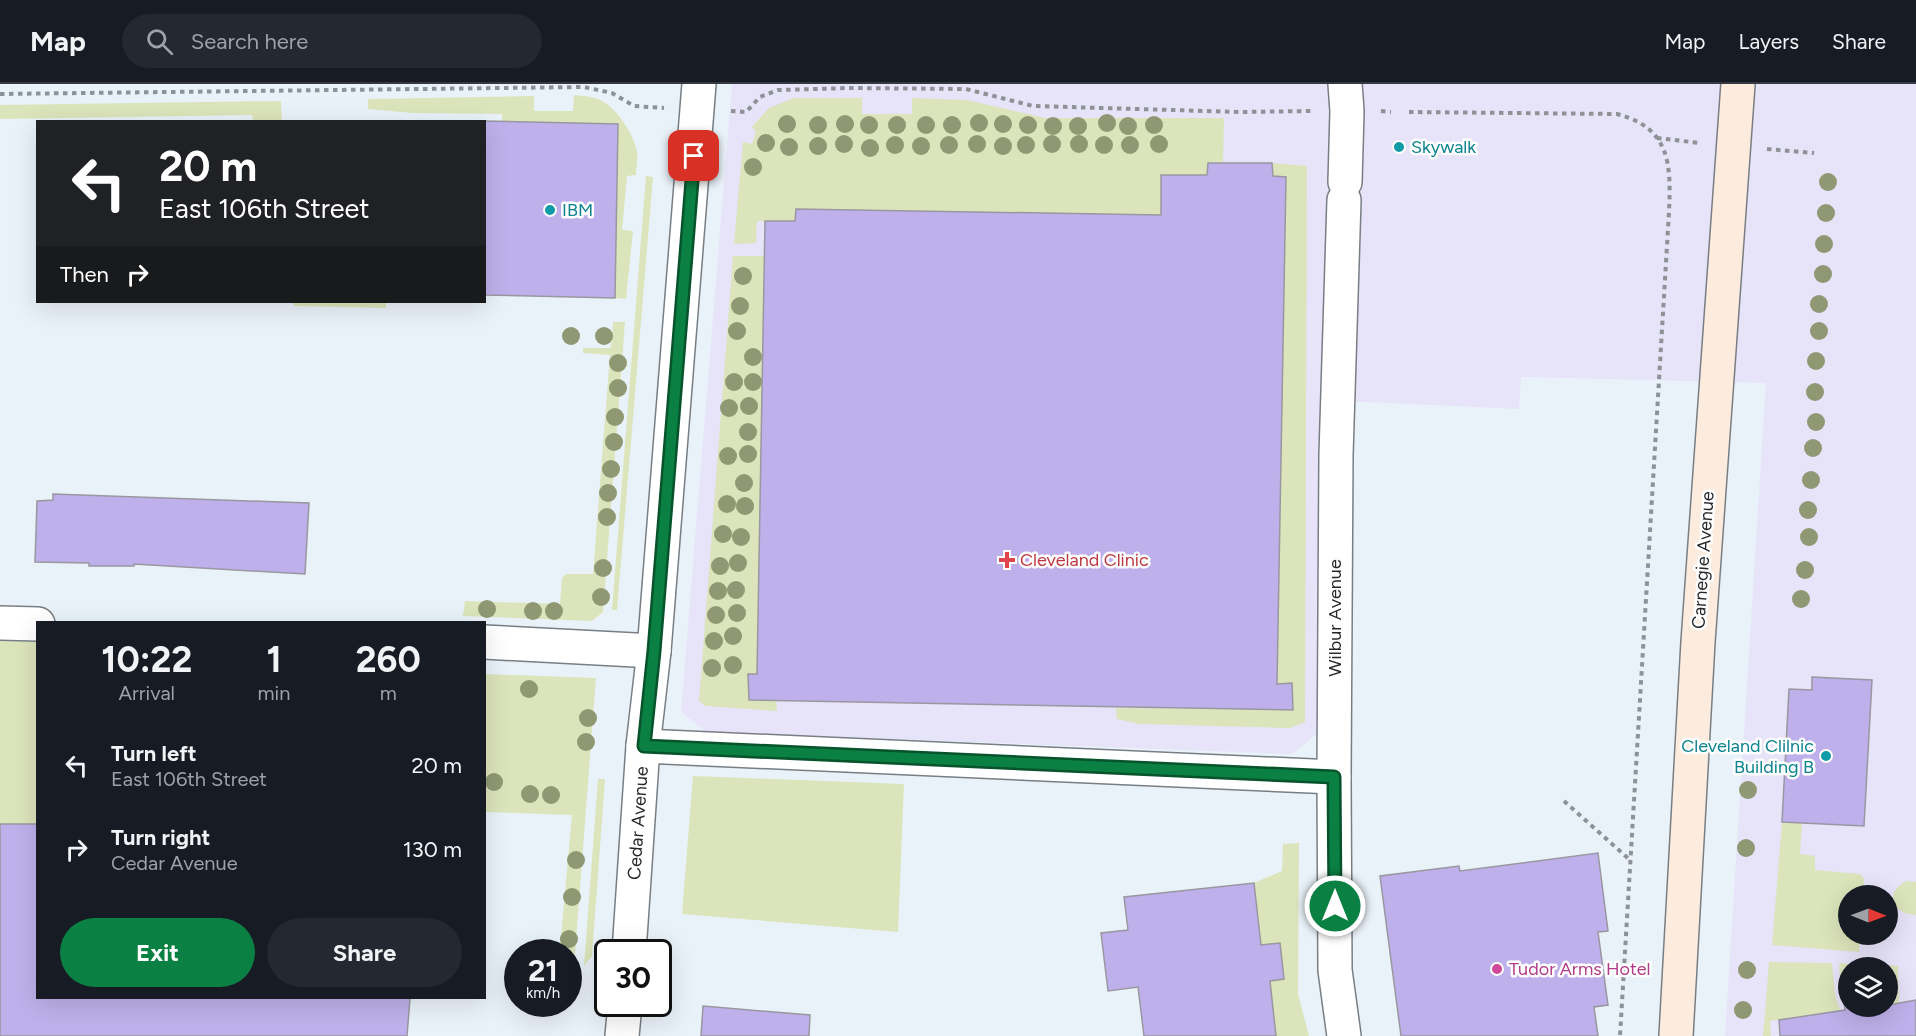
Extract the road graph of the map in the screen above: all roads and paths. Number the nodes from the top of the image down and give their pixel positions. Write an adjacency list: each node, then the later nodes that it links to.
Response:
1 (699, 84): 12 (street, Cedar Avenue)
2 (1345, 84): 14 (street, Wilbur Avenue)
3 (1738, 84): 22 (main road, Carnegie Avenue)
4 (0, 94): 5 (path)
5 (634, 106)
6 (1317, 111): 8 (path)
7 (1409, 111): 16 (path)
8 (738, 112)
9 (0, 623): 10 (street)
10 (36, 624)
11 (486, 642): 12 (street)
12 (654, 651): 13 (street, Cedar Avenue)
13 (644, 746): 14 (street); 17 (street, Cedar Avenue)
14 (1334, 777): 20 (street, Wilbur Avenue)
15 (1564, 801): 16 (path)
16 (1630, 860): 21 (path)
17 (630, 939)
18 (624, 1017): 19 (street)
19 (622, 1036)
20 (1344, 1036)
21 (1620, 1036)
22 (1676, 1036)

